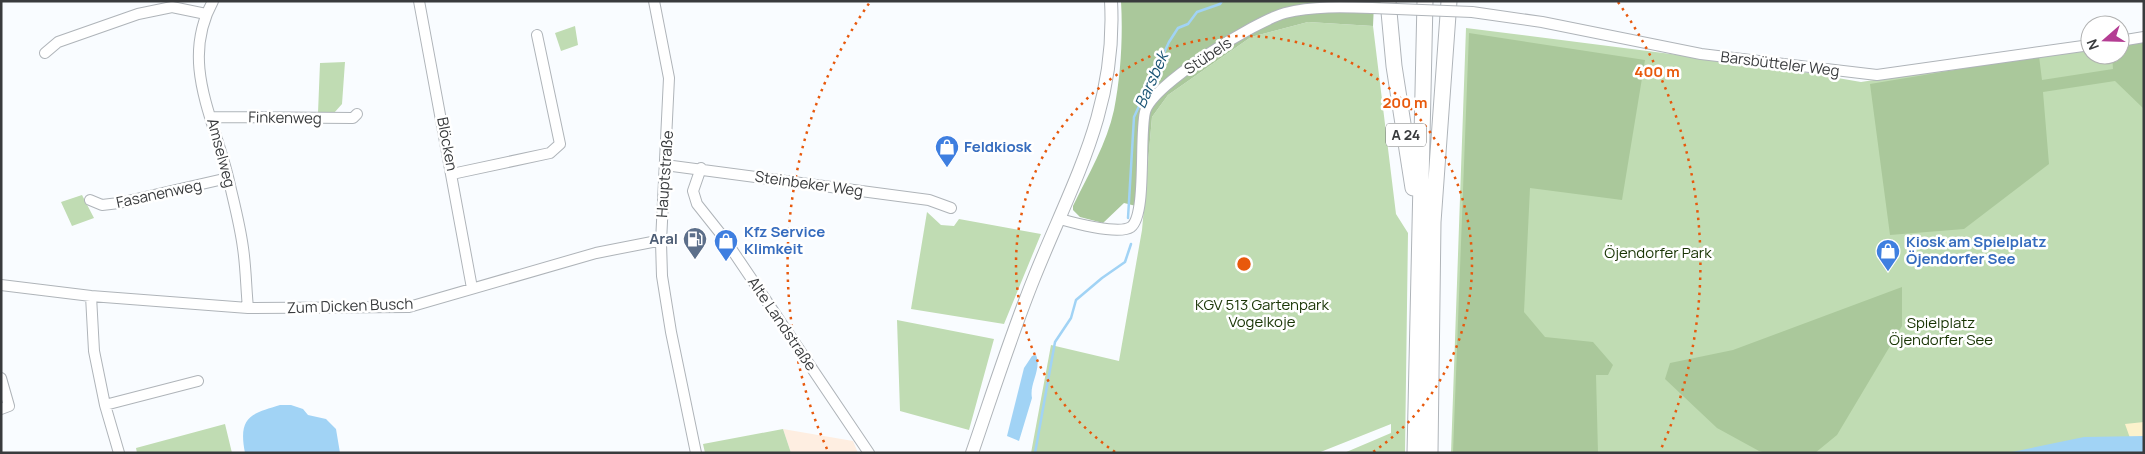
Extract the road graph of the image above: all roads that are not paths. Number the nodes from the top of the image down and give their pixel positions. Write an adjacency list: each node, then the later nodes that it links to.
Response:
1 (213, 1): 9 (street, Amselweg)
2 (419, 1): 19 (street, Blöcken)
3 (654, 1): 17 (street, Hauptstraße)
4 (1111, 1): 23 (main road)
5 (1388, 1): 25 (highway, A 24)
6 (1424, 1): 25 (highway, A 24)
7 (1449, 1): 40 (highway, A 24)
8 (1472, 12): 13 (street, Barsbütteler Weg); 23 (street, Stübels, bridge)
9 (206, 14): 14 (street); 16 (street, Amselweg)
10 (537, 35): 19 (street)
11 (2144, 37): 12 (street)
12 (2130, 39)
13 (2080, 46)
14 (45, 53)
15 (357, 114): 16 (street, Finkenweg)
16 (211, 117): 20 (street, Amselweg)
17 (665, 165): 18 (street, Steinbeker Weg); 24 (street, Hauptstraße)
18 (701, 168): 22 (street, Steinbeker Weg); 37 (street, Alte Landstraße)
19 (452, 174): 27 (street, Blöcken)
20 (228, 178): 21 (street, Fasanenweg); 29 (street, Amselweg)
21 (90, 200)
22 (951, 208)
23 (1060, 219): 38 (main road)
24 (661, 242): 27 (street, Zum Dicken Busch); 36 (street, Hauptstraße)
25 (1419, 270): 39 (highway, A 24)
26 (1, 285): 28 (street, Zum Dicken Busch)
27 (472, 288): 29 (street, Zum Dicken Busch)
28 (91, 296): 29 (street, Zum Dicken Busch); 33 (street)
29 (248, 308)
30 (1, 378): 32 (street)
31 (198, 381): 33 (street)
32 (3, 389): 34 (street)
33 (105, 405): 35 (street)
34 (1, 409)
35 (119, 453)
36 (696, 453)
37 (869, 453)
38 (972, 453)
39 (1415, 453)
40 (1430, 453)

